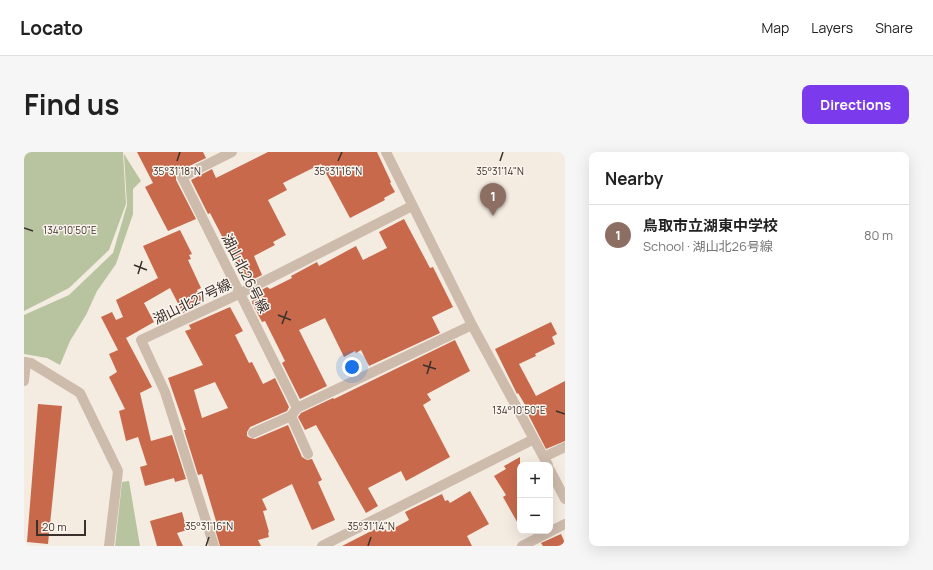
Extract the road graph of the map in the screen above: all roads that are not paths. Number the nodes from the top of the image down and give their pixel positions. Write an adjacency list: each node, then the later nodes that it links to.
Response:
1 (232, 152): 4 (street, 湖山北26号線)
2 (386, 152): 3 (street)
3 (412, 206): 4 (street, 湖山北27号線); 5 (street)
4 (240, 293): 8 (street, 湖山北26号線); 18 (street, 湖山北27号線)
5 (472, 325): 8 (street); 10 (street)
6 (25, 362): 7 (street); 17 (street)
7 (24, 381)
8 (294, 412): 9 (street); 12 (street, 湖山北26号線)
9 (253, 433)
10 (534, 439): 13 (street); 19 (street)
11 (565, 447): 13 (street)
12 (308, 454)
13 (546, 461)
14 (553, 476): 15 (street)
15 (565, 499)
16 (565, 524): 20 (street)
17 (109, 546)
18 (214, 546)
19 (322, 546)
20 (522, 546)

